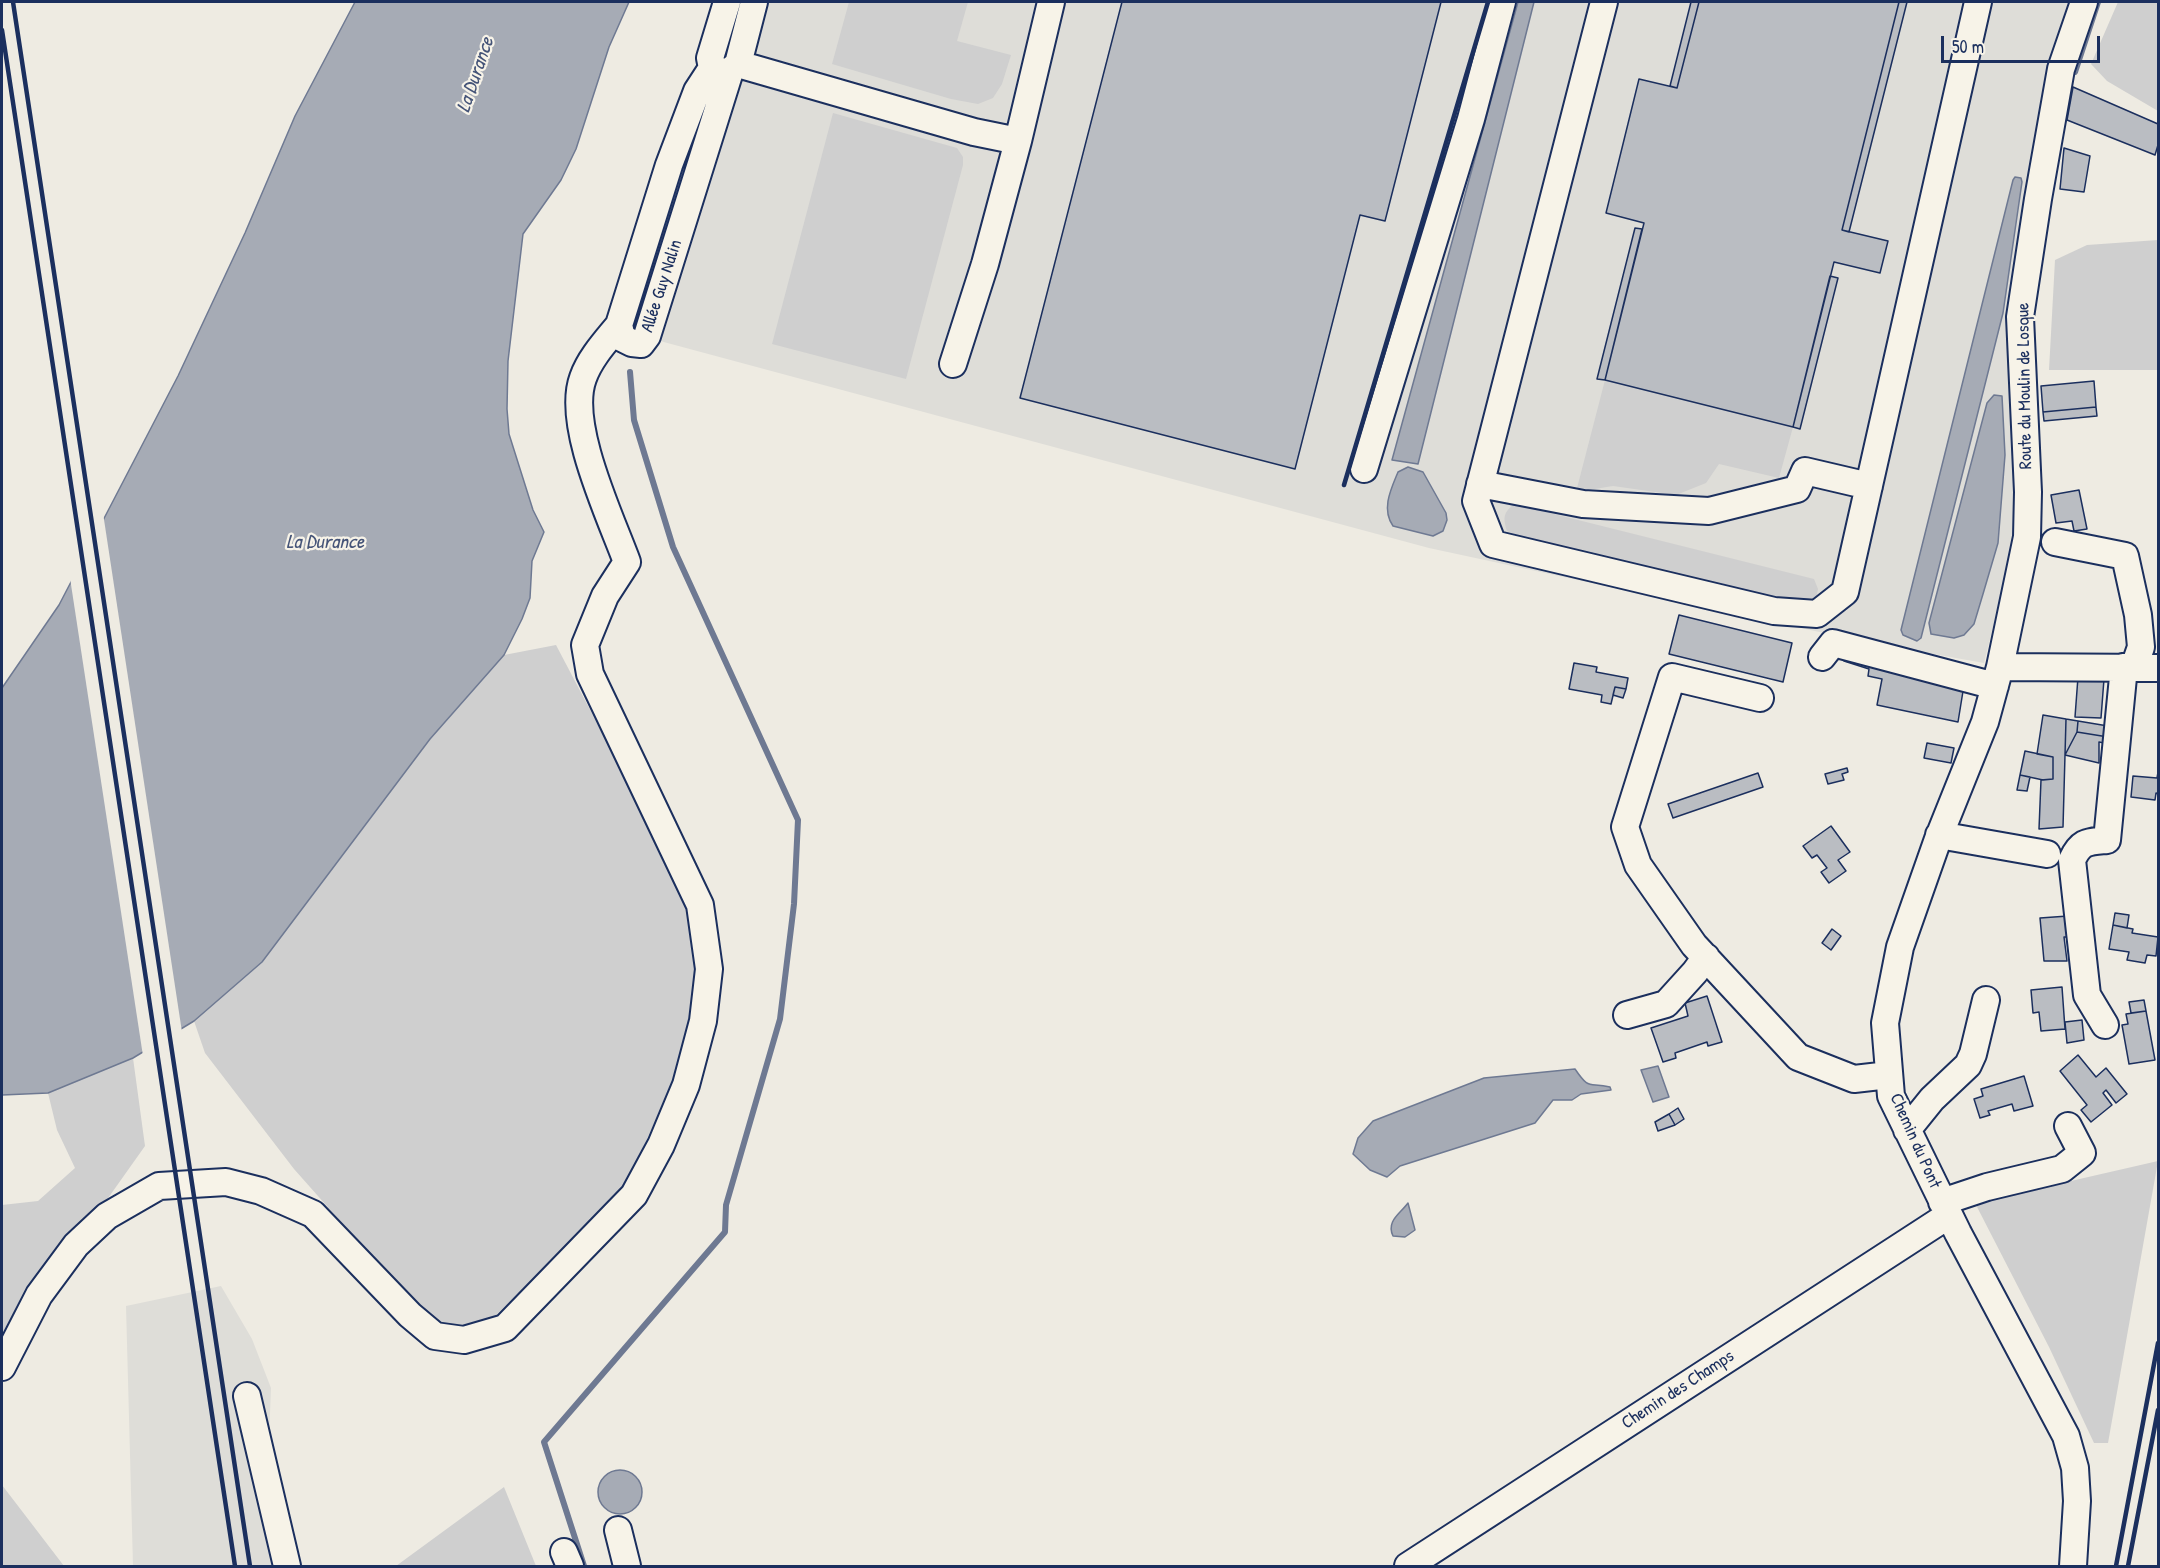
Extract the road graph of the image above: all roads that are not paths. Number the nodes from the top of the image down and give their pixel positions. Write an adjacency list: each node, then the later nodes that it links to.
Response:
1 (727, 2): 8 (street, Allée Guy Nalin)
2 (754, 2): 8 (street, Allée Guy Nalin)
3 (1051, 2): 9 (street)
4 (1502, 2): 11 (street)
5 (1604, 2): 12 (street)
6 (1978, 2): 13 (street)
7 (2084, 2): 17 (street, Route du Moulin de Losque)
8 (726, 67): 9 (street); 29 (street, Allée Guy Nalin)
9 (1018, 141): 10 (street)
10 (953, 364)
11 (1364, 468)
12 (1480, 484): 13 (street); 13 (street)
13 (1869, 486)
14 (2055, 542): 16 (street)
15 (1822, 657): 17 (street)
16 (2139, 667): 17 (street); 24 (street)
17 (1997, 676): 19 (street, Chemin du Pont)
18 (1760, 698): 21 (street)
19 (1939, 835): 20 (street); 25 (street, Chemin du Pont)
20 (2047, 854)
21 (1706, 957): 23 (street); 25 (street)
22 (1986, 1000): 27 (street)
23 (1627, 1015)
24 (2105, 1025)
25 (1889, 1075): 27 (street, Chemin du Pont)
26 (2068, 1126): 28 (street, Chemin des Champs)
27 (1907, 1130): 28 (street, Chemin du Pont)
28 (1946, 1208): 34 (street, Chemin des Champs); 35 (street, Chemin du Pont)
29 (2, 1367)
30 (248, 1395): 32 (street)
31 (618, 1530): 33 (street)
32 (287, 1566)
33 (627, 1566)
34 (1408, 1566)
35 (2073, 1566)

